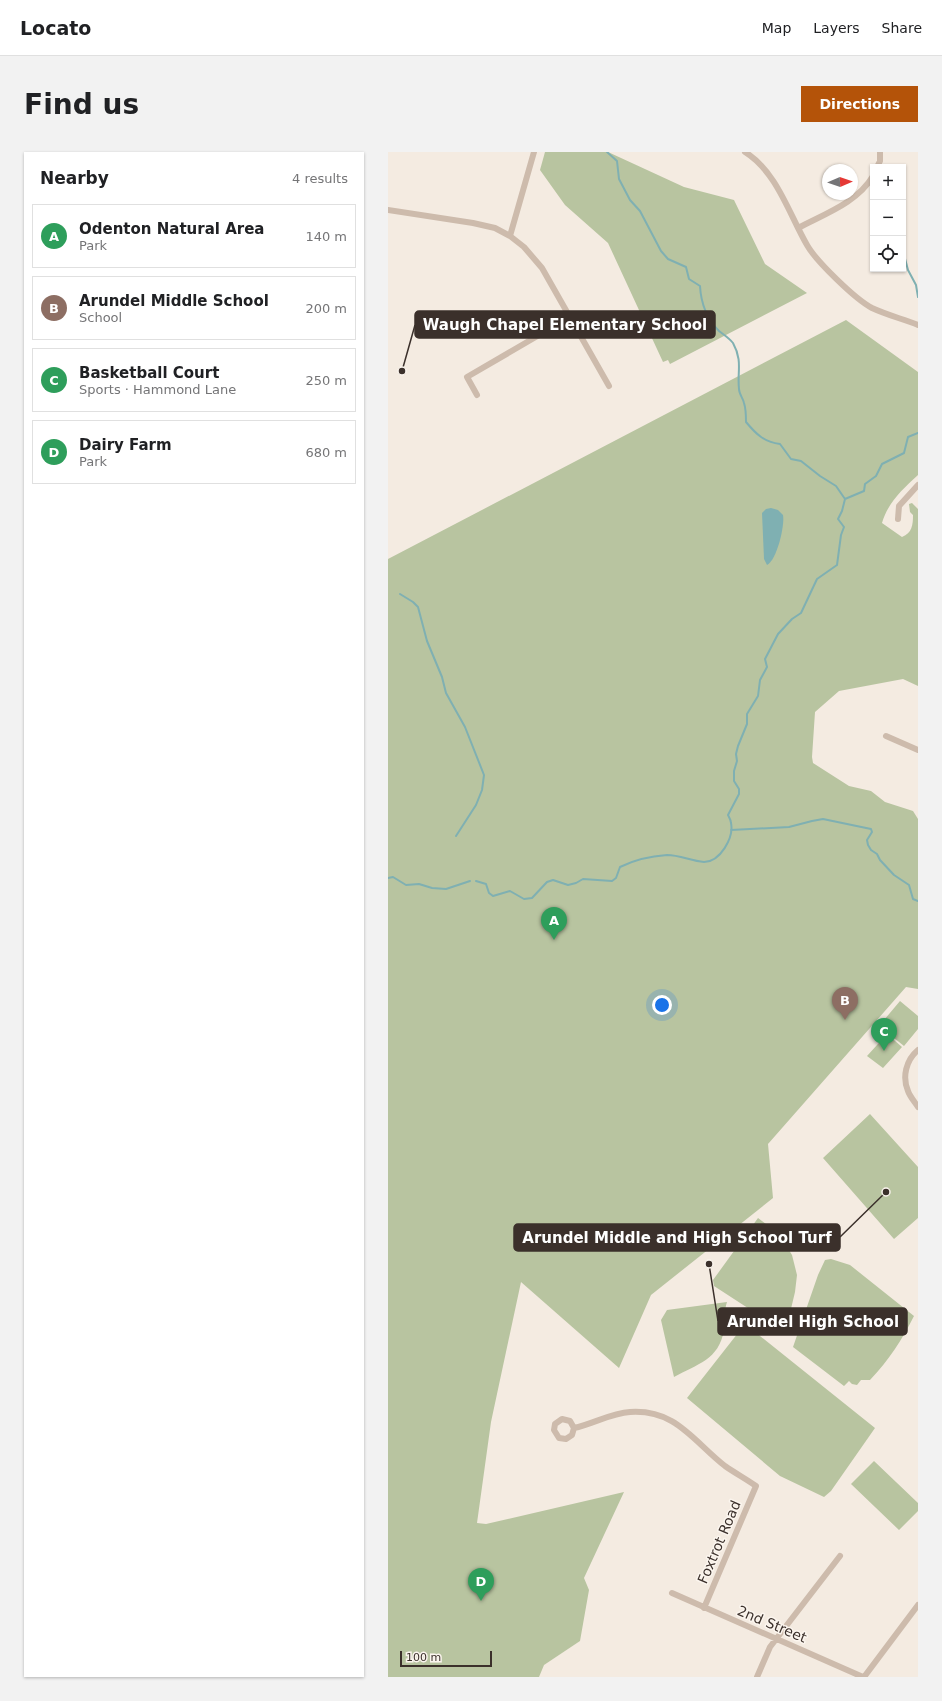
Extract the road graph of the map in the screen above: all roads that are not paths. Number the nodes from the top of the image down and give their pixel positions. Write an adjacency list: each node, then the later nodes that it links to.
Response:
1 (534, 152): 8 (street)
2 (745, 152): 7 (street)
3 (880, 152): 4 (street)
4 (878, 164)
5 (870, 180): 7 (street)
6 (388, 210): 8 (street)
7 (798, 228): 10 (street)
8 (510, 236): 9 (street)
9 (570, 317): 11 (street); 12 (street)
10 (918, 325)
11 (609, 386)
12 (477, 395)
13 (918, 485): 14 (street)
14 (898, 519)
15 (886, 736): 16 (street)
16 (918, 750)
17 (918, 1050): 18 (street)
18 (918, 1107)
19 (574, 1428): 23 (street, Foxtrot Road)
20 (840, 1556): 24 (street)
21 (672, 1593): 23 (street, 2nd Street)
22 (918, 1605): 26 (street)
23 (704, 1608): 24 (street, 2nd Street)
24 (776, 1639): 25 (street); 26 (street, 2nd Street)
25 (757, 1677)
26 (863, 1677)

